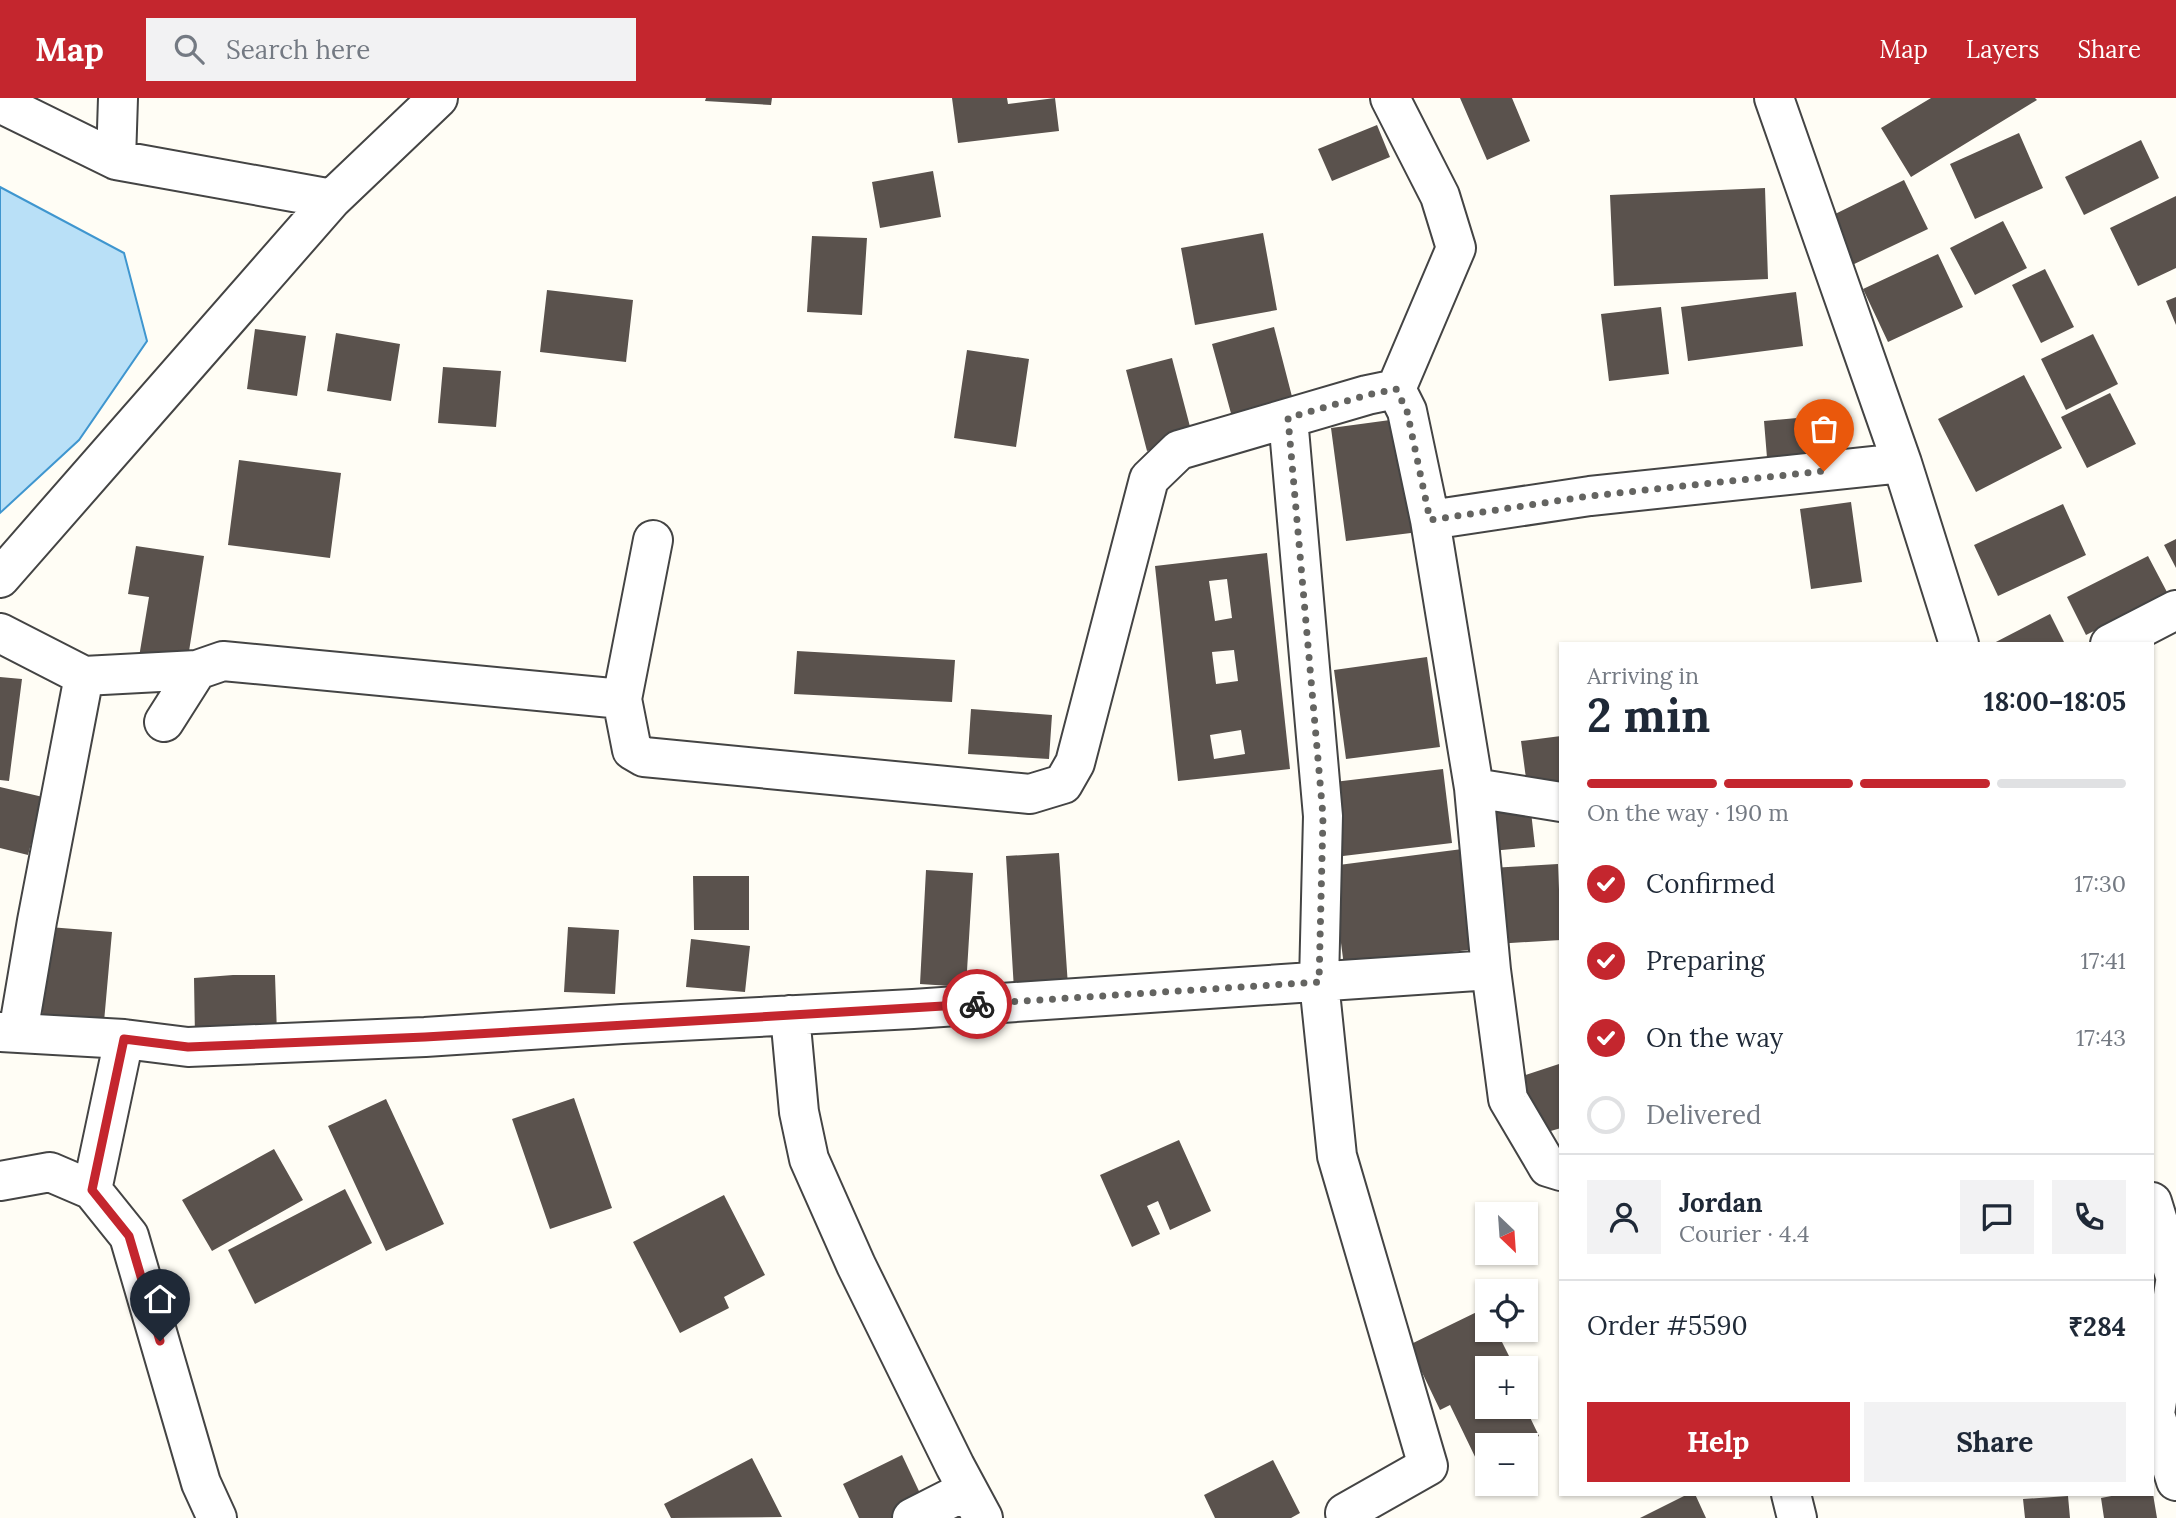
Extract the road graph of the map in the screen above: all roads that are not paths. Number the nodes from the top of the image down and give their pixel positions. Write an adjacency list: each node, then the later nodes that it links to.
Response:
1 (118, 98): 6 (street)
2 (438, 98): 7 (street)
3 (1390, 98): 8 (street)
4 (1773, 98): 10 (street)
5 (0, 103): 6 (street)
6 (116, 160): 7 (street)
7 (332, 199): 13 (street)
8 (1396, 389): 9 (street); 11 (street)
9 (1288, 418): 20 (street); 25 (street)
10 (1902, 463): 11 (street); 16 (street)
11 (1430, 520): 22 (street)
12 (653, 540): 20 (street)
13 (0, 578)
14 (2176, 610): 17 (street)
15 (0, 633): 19 (street)
16 (1958, 642)
17 (2114, 642)
18 (198, 670): 19 (street); 20 (street); 21 (street)
19 (84, 676): 27 (street)
20 (622, 699)
21 (164, 722)
22 (1474, 788): 23 (street); 24 (street)
23 (1559, 802)
24 (1491, 970): 25 (street); 29 (street)
25 (1319, 982): 26 (street); 40 (street)
26 (790, 1015): 28 (street); 37 (street)
27 (9, 1033): 28 (street)
28 (124, 1039): 31 (street)
29 (1559, 1170)
30 (0, 1181): 31 (street)
31 (92, 1190): 38 (street)
32 (2154, 1208): 33 (street)
33 (2176, 1276): 34 (street)
34 (2154, 1414): 35 (street)
35 (2176, 1482)
36 (1792, 1496): 41 (street)
37 (975, 1504): 39 (street)
38 (217, 1518)
39 (912, 1518)
40 (1348, 1518)
41 (1797, 1518)

